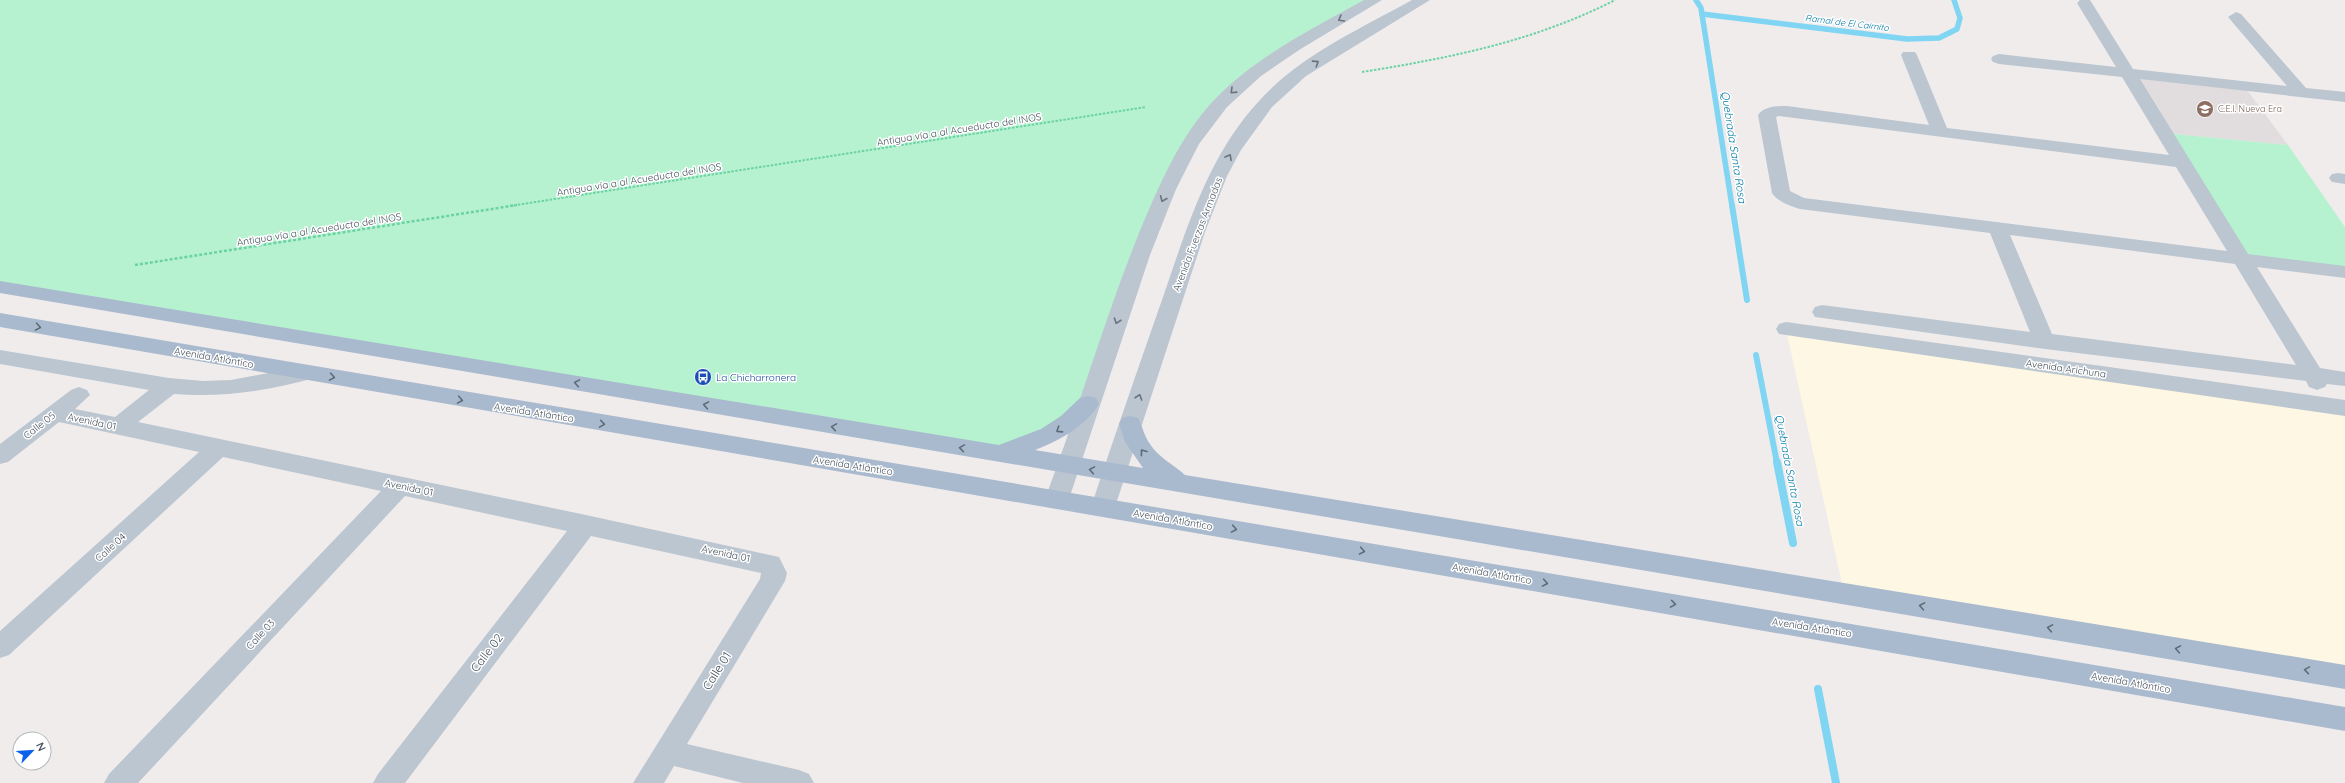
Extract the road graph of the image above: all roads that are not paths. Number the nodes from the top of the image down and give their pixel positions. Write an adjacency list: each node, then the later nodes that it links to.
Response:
1 (1375, 0): 26 (street, one-way to 26)
2 (1423, 0): 29 (street, Avenida Fuerzas Armadas, one-way to 2)
3 (2085, 3): 7 (street)
4 (2236, 17): 8 (street)
5 (1909, 55): 10 (street)
6 (1999, 59): 7 (street)
7 (2127, 73): 8 (street); 11 (street)
8 (2300, 92): 9 (street)
9 (2345, 97)
10 (1940, 132): 11 (street); 12 (street)
11 (2181, 162): 13 (street)
12 (1998, 229): 13 (street); 19 (street)
13 (2241, 259): 14 (street); 22 (street)
14 (2345, 272)
15 (0, 287): 32 (main road, one-way to 15)
16 (1822, 312): 19 (street)
17 (0, 320): 21 (main road, Avenida Atlántico, one-way to 21)
18 (1786, 329): 27 (street, Avenida Arichuna)
19 (2045, 342): 22 (street)
20 (0, 357): 24 (street)
21 (306, 373): 24 (street); 38 (main road, Avenida Atlántico, one-way to 38)
22 (2312, 374): 23 (street); 27 (street)
23 (2345, 379)
24 (169, 386): 30 (street)
25 (79, 395): 28 (street, Calle 05)
26 (1088, 404): 32 (main road, one-way to 32); 34 (street)
27 (2339, 407)
28 (54, 413): 30 (street, Avenida 01); 33 (street, Calle 05)
29 (1130, 424): 35 (street, Avenida Fuerzas Armadas); 36 (main road, one-way to 29)
30 (119, 426): 31 (street, Avenida 01)
31 (219, 448): 37 (street, Avenida 01); 42 (street, Calle 04)
32 (994, 453): 34 (main road)
33 (0, 456)
34 (1070, 466): 35 (main road, one-way to 34); 38 (street)
35 (1113, 473): 36 (main road); 39 (street, Avenida Fuerzas Armadas)
36 (1184, 484): 43 (main road, one-way to 36)
37 (401, 485): 40 (street, Avenida 01); 46 (street, Calle 03)
38 (1057, 499): 39 (main road, Avenida Atlántico)
39 (1103, 507): 44 (main road, Avenida Atlántico, one-way to 44)
40 (586, 524): 41 (street, Avenida 01); 47 (street, Calle 02)
41 (763, 561): 45 (street, Calle 01)
42 (0, 647)
43 (2345, 677)
44 (2345, 720)
45 (667, 752): 48 (street, Calle 01); 49 (street)
46 (119, 783)
47 (388, 783)
48 (648, 783)
49 (800, 783)

